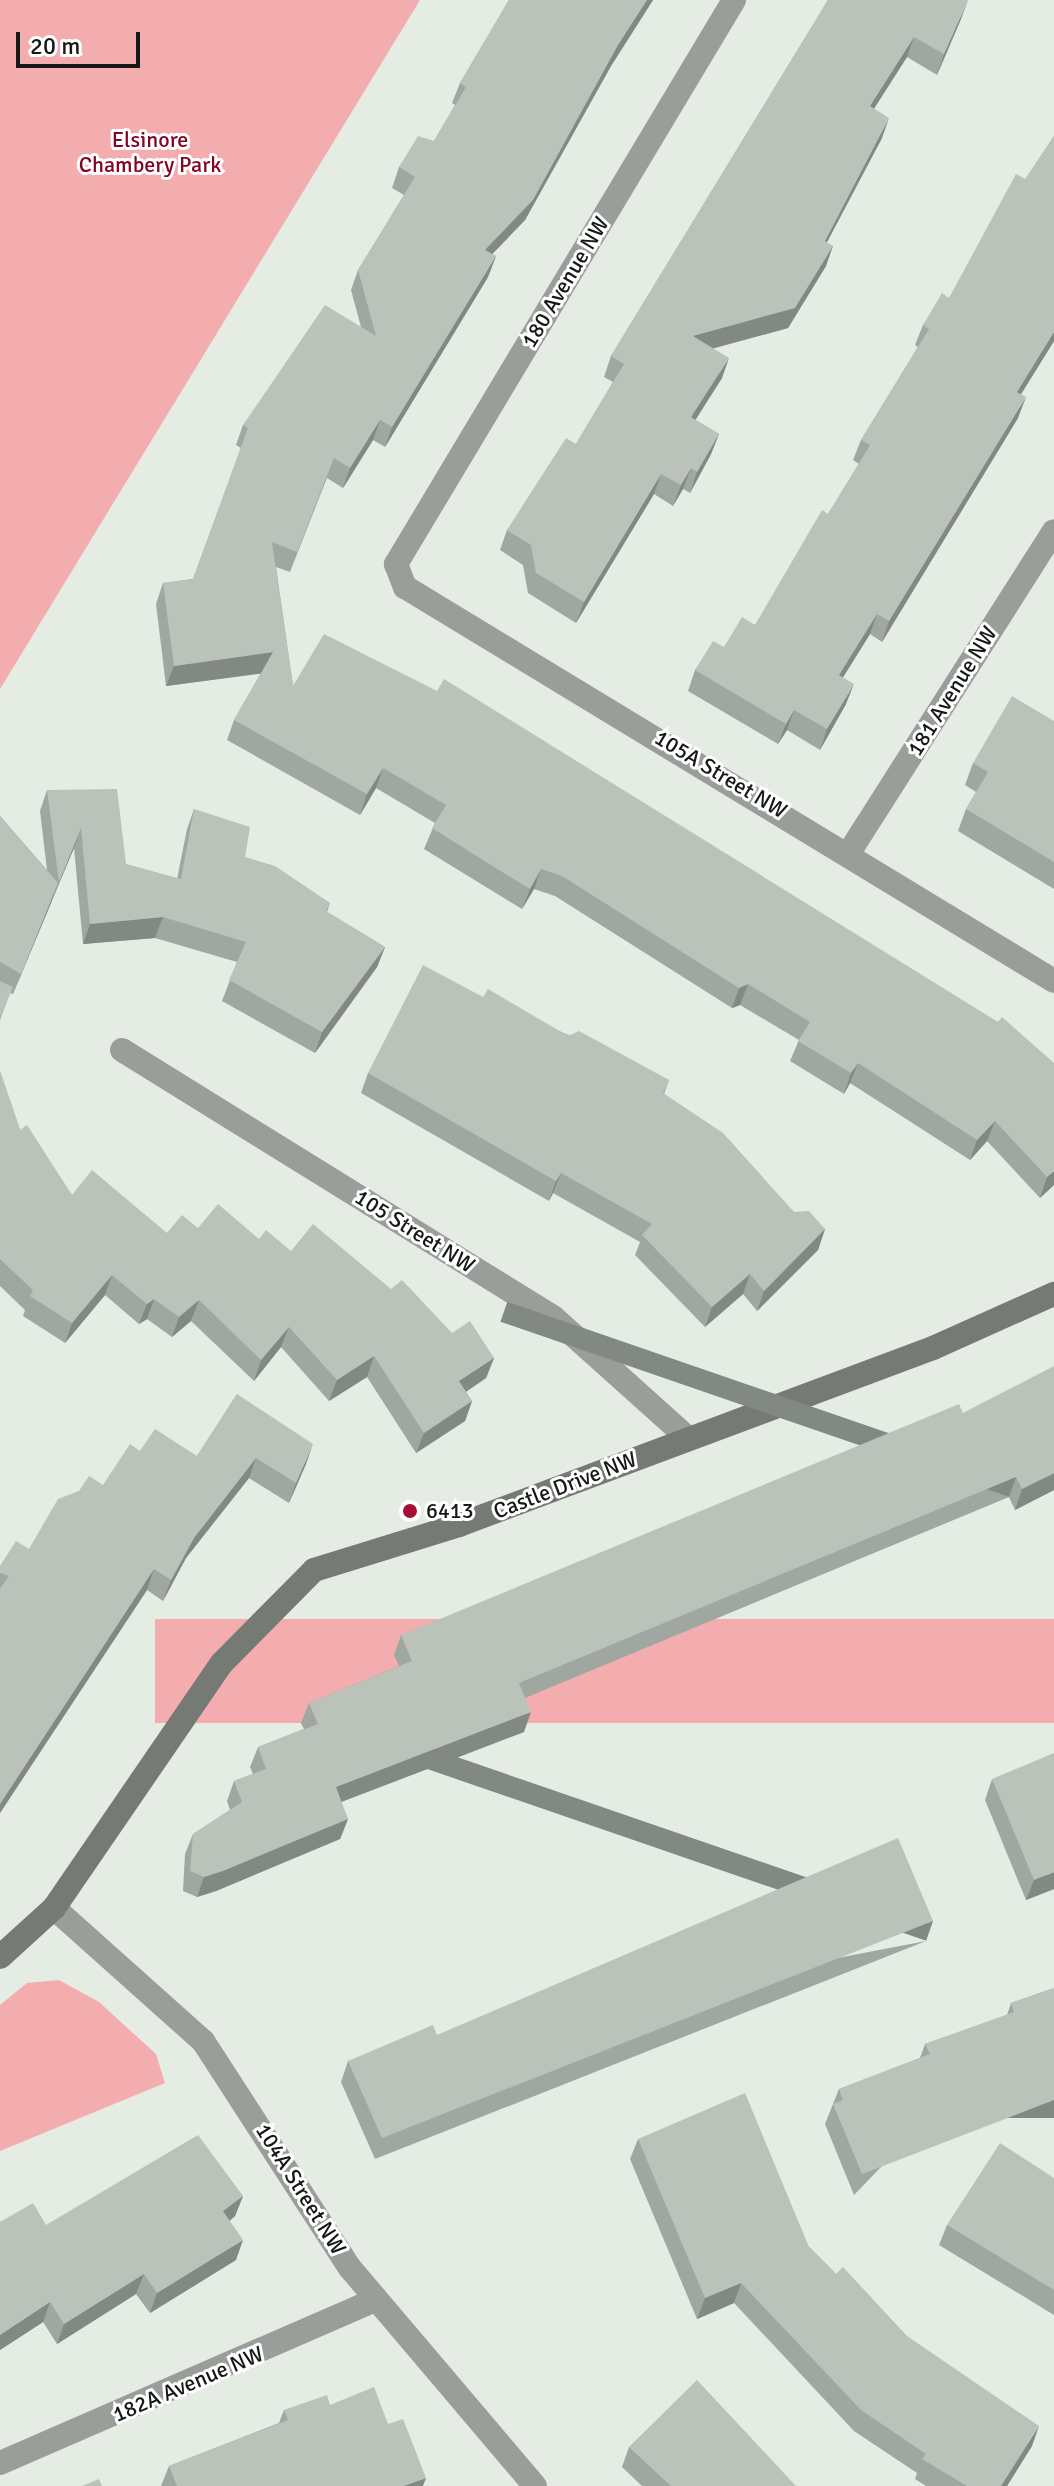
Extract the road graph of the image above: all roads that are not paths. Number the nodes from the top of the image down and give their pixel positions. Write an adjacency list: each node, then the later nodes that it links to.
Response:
1 (734, 0): 3 (street, 180 Avenue NW)
2 (1054, 531): 4 (street, 181 Avenue NW)
3 (396, 564): 4 (street, 105A Street NW)
4 (850, 851): 5 (street, 105A Street NW)
5 (1054, 981)
6 (122, 1050): 8 (street, 105 Street NW)
7 (1054, 1294): 8 (street, Castle Drive NW)
8 (688, 1438): 9 (street, Castle Drive NW)
9 (54, 1908): 10 (street, Castle Drive NW); 11 (street, 104A Street NW)
10 (0, 1957)
11 (375, 2300): 12 (street, 182A Avenue NW); 13 (street, 104A Street NW)
12 (0, 2463)
13 (535, 2486)

